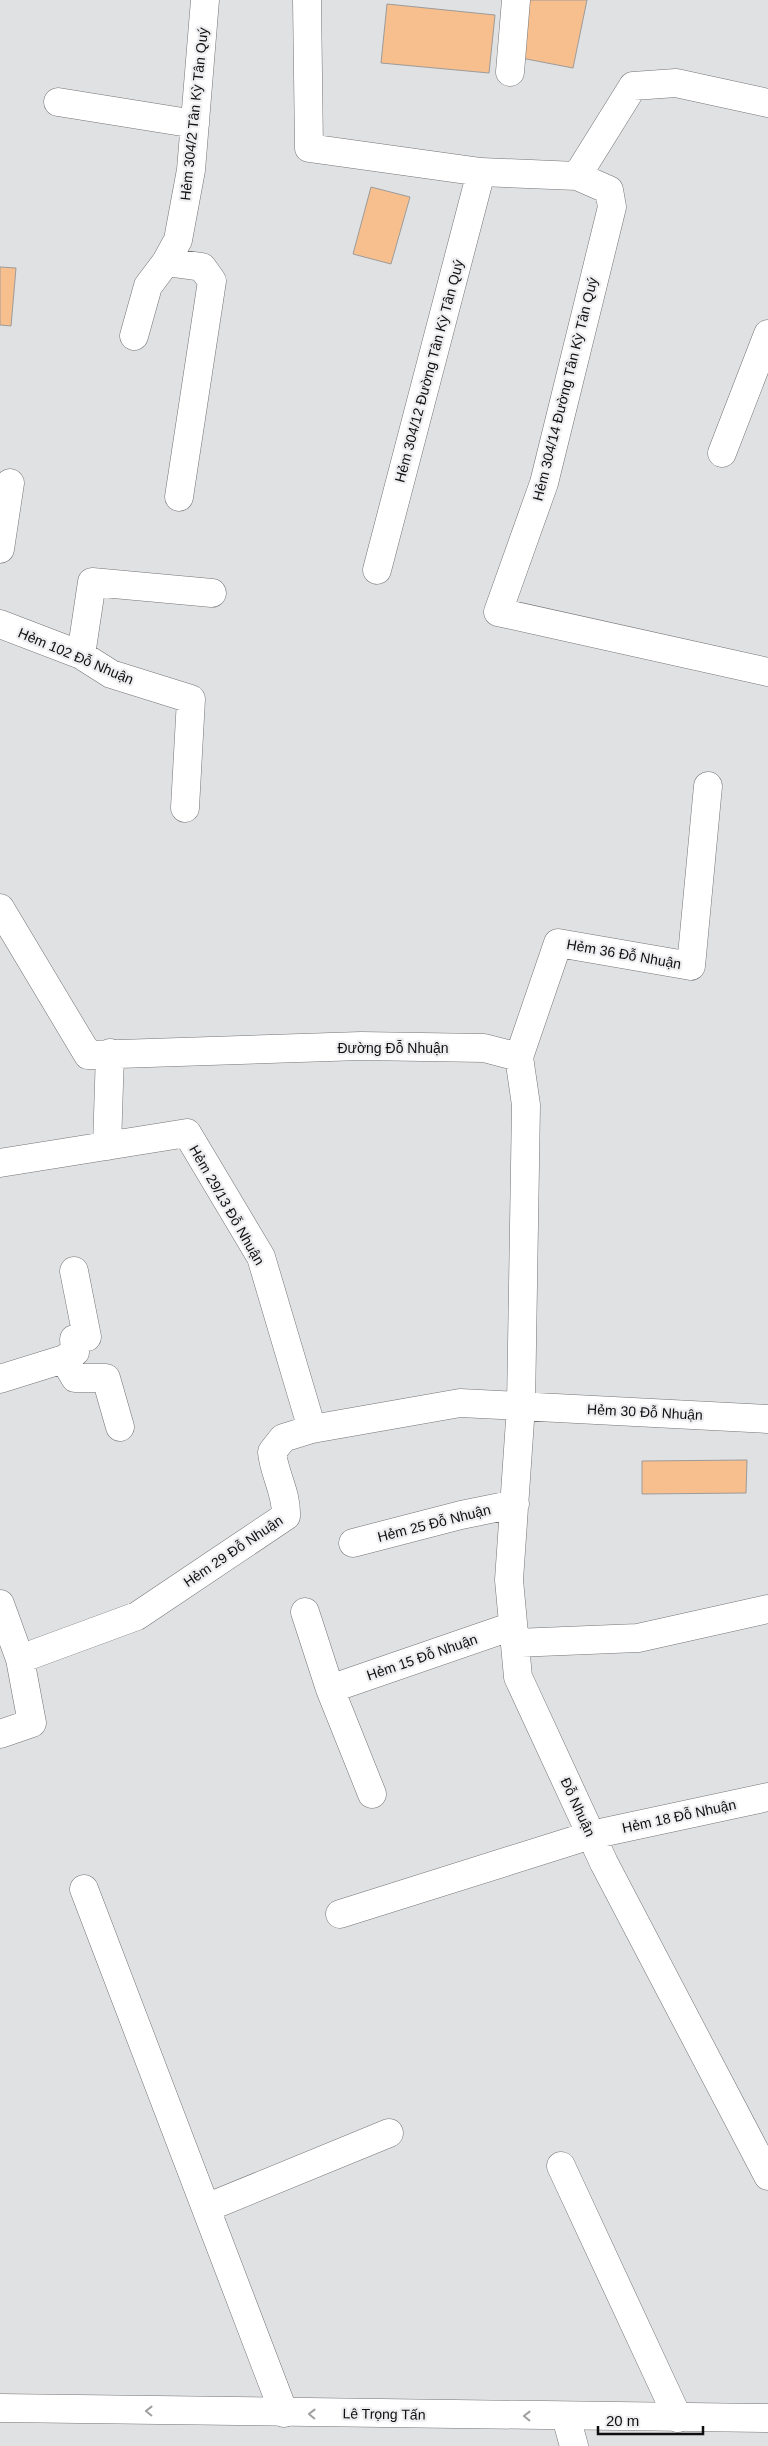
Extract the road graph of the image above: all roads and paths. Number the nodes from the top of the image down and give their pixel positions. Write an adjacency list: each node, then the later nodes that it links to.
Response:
1 (205, 0): 7 (street, Hẻm 304/2 Tân Kỳ Tân Quý)
2 (307, 0): 8 (street)
3 (516, 0): 4 (street)
4 (510, 72)
5 (58, 102): 7 (street)
6 (768, 103): 9 (street)
7 (195, 124): 10 (street, Hẻm 304/2 Tân Kỳ Tân Quý)
8 (481, 172): 9 (street); 17 (street, Hẻm 304/12 Đường Tân Kỳ Tân Quý)
9 (577, 176): 21 (street, Hẻm 304/14 Đường Tân Kỳ Tân Quý)
10 (166, 262): 12 (street, Hẻm 304/2 Tân Kỳ Tân Quý); 15 (street)
11 (768, 334): 13 (street)
12 (134, 336)
13 (722, 453)
14 (10, 483): 16 (street)
15 (179, 497)
16 (0, 549)
17 (376, 570)
18 (212, 593): 20 (street)
19 (0, 624): 20 (street, Hẻm 102 Đỗ Nhuận)
20 (81, 655): 23 (street, Hẻm 102 Đỗ Nhuận)
21 (768, 672)
22 (708, 786): 26 (street, Hẻm 36 Đỗ Nhuận)
23 (185, 808)
24 (0, 908): 25 (street, Đường Đỗ Nhuận)
25 (110, 1053): 26 (street, Đường Đỗ Nhuận); 27 (street)
26 (519, 1058): 32 (street)
27 (107, 1146): 28 (street, Hẻm 29/13 Đỗ Nhuận); 35 (street, Hẻm 29/13 Đỗ Nhuận)
28 (0, 1163)
29 (74, 1271): 30 (street)
30 (64, 1359): 31 (street); 34 (street)
31 (0, 1379)
32 (521, 1406): 33 (street, Hẻm 30 Đỗ Nhuận); 35 (street, Hẻm 29 Đỗ Nhuận); 36 (street, Đỗ Nhuận)
33 (768, 1419)
34 (120, 1427)
35 (312, 1429): 42 (street, Hẻm 29 Đỗ Nhuận)
36 (515, 1504): 37 (street, Hẻm 25 Đỗ Nhuận); 41 (street, Đỗ Nhuận)
37 (353, 1544)
38 (768, 1609): 41 (street, Hẻm 15 Đỗ Nhuận)
39 (305, 1612): 43 (street)
40 (2, 1615): 42 (street)
41 (514, 1635): 43 (street, Hẻm 15 Đỗ Nhuận); 47 (street, Đỗ Nhuận)
42 (20, 1659): 44 (street)
43 (330, 1689): 45 (street)
44 (0, 1734)
45 (372, 1794)
46 (768, 1797): 47 (street, Hẻm 18 Đỗ Nhuận)
47 (591, 1834): 49 (street, Hẻm 18 Đỗ Nhuận); 51 (street, Đỗ Nhuận)
48 (84, 1889): 54 (street)
49 (340, 1914)
50 (389, 2133): 54 (street)
51 (757, 2134): 53 (street, Đỗ Nhuận)
52 (561, 2166): 58 (street)
53 (768, 2176)
54 (206, 2208): 56 (street)
55 (0, 2408): 56 (street, Lê Trọng Tấn, one-way to 55)
56 (284, 2413): 57 (street, Lê Trọng Tấn, one-way to 56)
57 (566, 2416): 58 (street, Lê Trọng Tấn); 60 (street)
58 (678, 2418): 59 (street, Lê Trọng Tấn)
59 (768, 2418)
60 (574, 2446)

